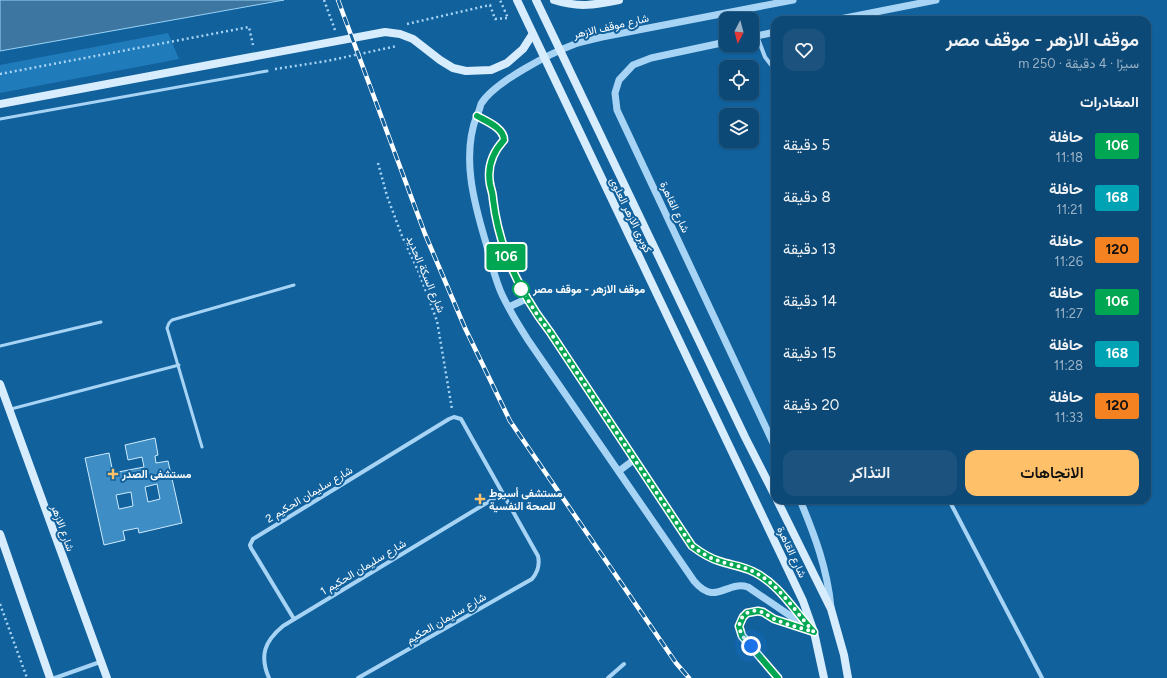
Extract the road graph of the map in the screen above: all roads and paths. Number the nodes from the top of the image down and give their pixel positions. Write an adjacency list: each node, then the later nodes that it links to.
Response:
1 (324, 0): 10 (path)
2 (500, 0): 11 (path)
3 (517, 0): 13 (main road, كوبرى الازهر العلوى)
4 (536, 0): 40 (main road, كوبرى الازهر العلوى)
5 (554, 0): 6 (main road)
6 (619, 0)
7 (794, 0): 23 (street, شارع موقف الازهر)
8 (936, 0): 9 (street)
9 (855, 16)
10 (333, 25)
11 (407, 31)
12 (771, 33): 14 (street)
13 (532, 35): 22 (main road); 36 (main road, كوبرى الازهر العلوى)
14 (759, 35)
15 (719, 43): 35 (street, شارع القاهرة)
16 (759, 45): 19 (street)
17 (254, 46): 21 (path)
18 (379, 50): 20 (path)
19 (771, 64)
20 (267, 71): 24 (lane)
21 (0, 74)
22 (0, 104)
23 (477, 116): 27 (lane); 28 (street, شارع موقف الازهر)
24 (0, 119)
25 (378, 163): 34 (path, شارع السكة الحديد)
26 (294, 285): 31 (lane)
27 (526, 299): 28 (street); 38 (lane)
28 (509, 307): 39 (street, شارع موقف الازهر)
29 (101, 322): 30 (lane)
30 (0, 346)
31 (178, 366): 33 (lane); 37 (lane)
32 (0, 384): 33 (main road, شارع الازهر)
33 (9, 410): 50 (main road, شارع الازهر)
34 (454, 417): 41 (street); 48 (street, شارع سليمان الحكيم 2)
35 (771, 438)
36 (727, 440): 49 (main road, شارع القاهرة)
37 (202, 448)
38 (635, 460): 39 (street); 49 (lane)
39 (619, 471): 49 (street, شارع موقف الازهر)
40 (771, 488)
41 (503, 493): 48 (street, شارع سليمان الحكيم 1); 57 (street, شارع سليمان الحكيم)
42 (779, 504): 47 (main road, شارع القاهرة)
43 (802, 504): 47 (street, شارع القاهرة)
44 (951, 504): 62 (street)
45 (0, 534): 53 (main road)
46 (0, 604): 52 (path)
47 (831, 609): 61 (main road, شارع القاهرة)
48 (294, 619): 56 (street, شارع سليمان الحكيم 1)
49 (814, 632): 59 (lane); 60 (main road, شارع القاهرة)
50 (100, 662): 54 (street); 55 (main road, شارع الازهر)
51 (624, 664): 58 (street)
52 (27, 678)
53 (50, 678)
54 (55, 678)
55 (107, 678)
56 (269, 678)
57 (358, 678)
58 (608, 678)
59 (778, 678)
60 (824, 678)
61 (848, 678)
62 (1042, 678)

